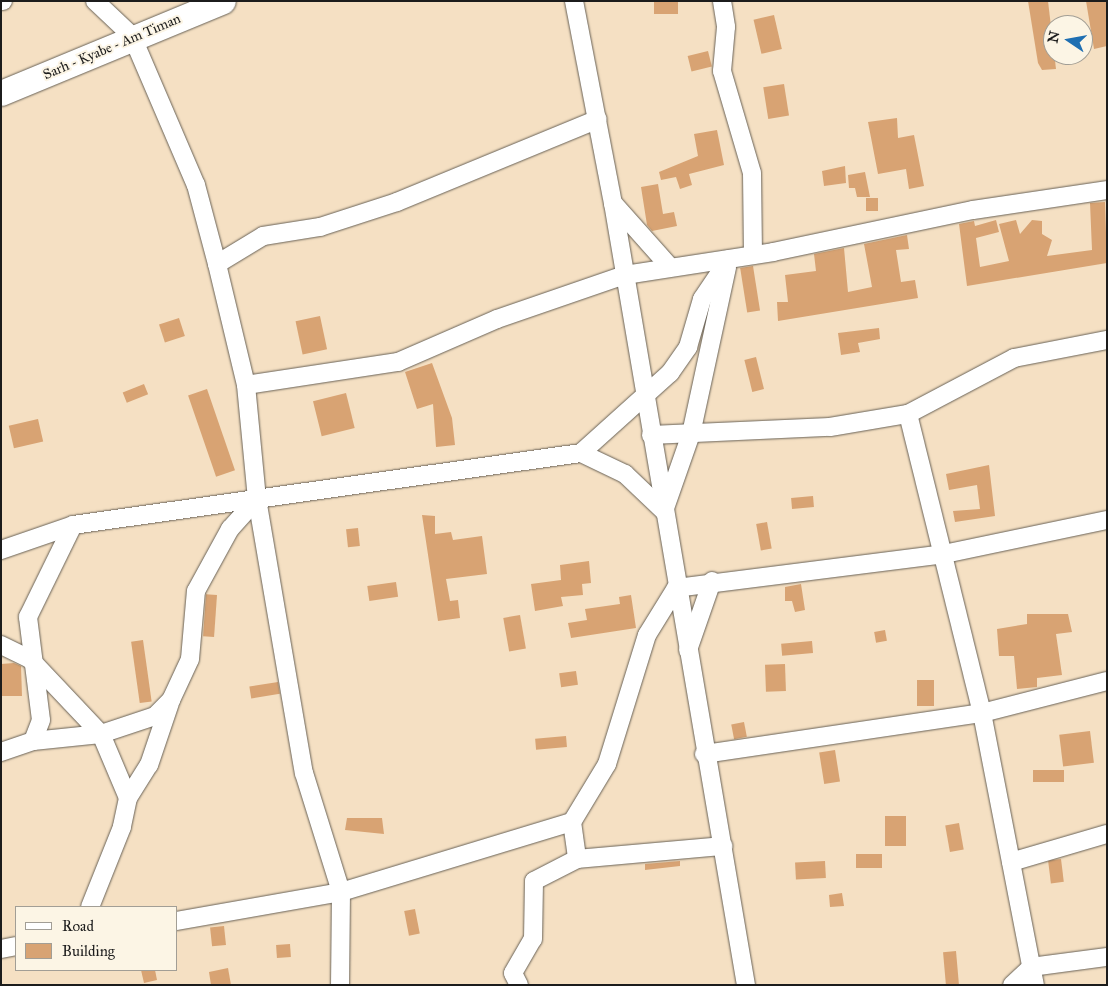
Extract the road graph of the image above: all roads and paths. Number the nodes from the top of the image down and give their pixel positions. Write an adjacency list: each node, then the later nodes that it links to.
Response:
1 (95, 1): 5 (street)
2 (223, 1): 5 (highway, Sarh - Kyabe - Am Timan)
3 (574, 1): 7 (street)
4 (722, 1): 10 (street)
5 (132, 36): 6 (highway, Sarh - Kyabe - Am Timan); 12 (street)
6 (1, 93)
7 (598, 119): 9 (street); 12 (street)
8 (1107, 190): 10 (street)
9 (613, 203): 13 (street); 14 (street)
10 (752, 255): 11 (street)
11 (729, 259): 13 (street); 17 (street); 19 (street)
12 (217, 264): 16 (street)
13 (670, 268): 14 (street)
14 (625, 275): 16 (street); 17 (street)
15 (1107, 340): 18 (street)
16 (246, 385): 22 (street)
17 (645, 397): 20 (street); 21 (street)
18 (908, 414): 19 (street); 27 (street)
19 (691, 434): 20 (street); 23 (street)
20 (652, 435): 23 (street)
21 (581, 453): 22 (street); 23 (street)
22 (257, 499): 25 (street); 34 (street); 46 (street)
23 (664, 511): 29 (street)
24 (1107, 520): 27 (street)
25 (73, 525): 26 (street); 32 (street)
26 (2, 547)
27 (944, 554): 28 (street); 35 (street)
28 (712, 581): 29 (street); 31 (street)
29 (676, 588): 31 (street); 41 (street)
30 (1, 645): 32 (street)
31 (687, 653): 39 (street)
32 (30, 659): 36 (street); 37 (street)
33 (1107, 681): 35 (street)
34 (171, 700): 36 (street); 40 (street)
35 (982, 713): 39 (street); 45 (street)
36 (101, 734): 37 (street); 40 (street)
37 (33, 741): 38 (street)
38 (1, 752)
39 (704, 754): 43 (street)
40 (128, 798): 47 (street)
41 (572, 822): 44 (street); 46 (street)
42 (1107, 834): 45 (street)
43 (723, 846): 44 (street); 55 (street)
44 (577, 859): 54 (street)
45 (1011, 862): 52 (street)
46 (341, 892): 48 (street); 53 (street)
47 (90, 906)
48 (178, 921)
49 (15, 946): 50 (street)
50 (1, 949)
51 (1107, 957): 52 (street)
52 (1031, 967): 56 (street); 57 (street)
53 (340, 985)
54 (518, 985)
55 (746, 985)
56 (1012, 985)
57 (1035, 985)

